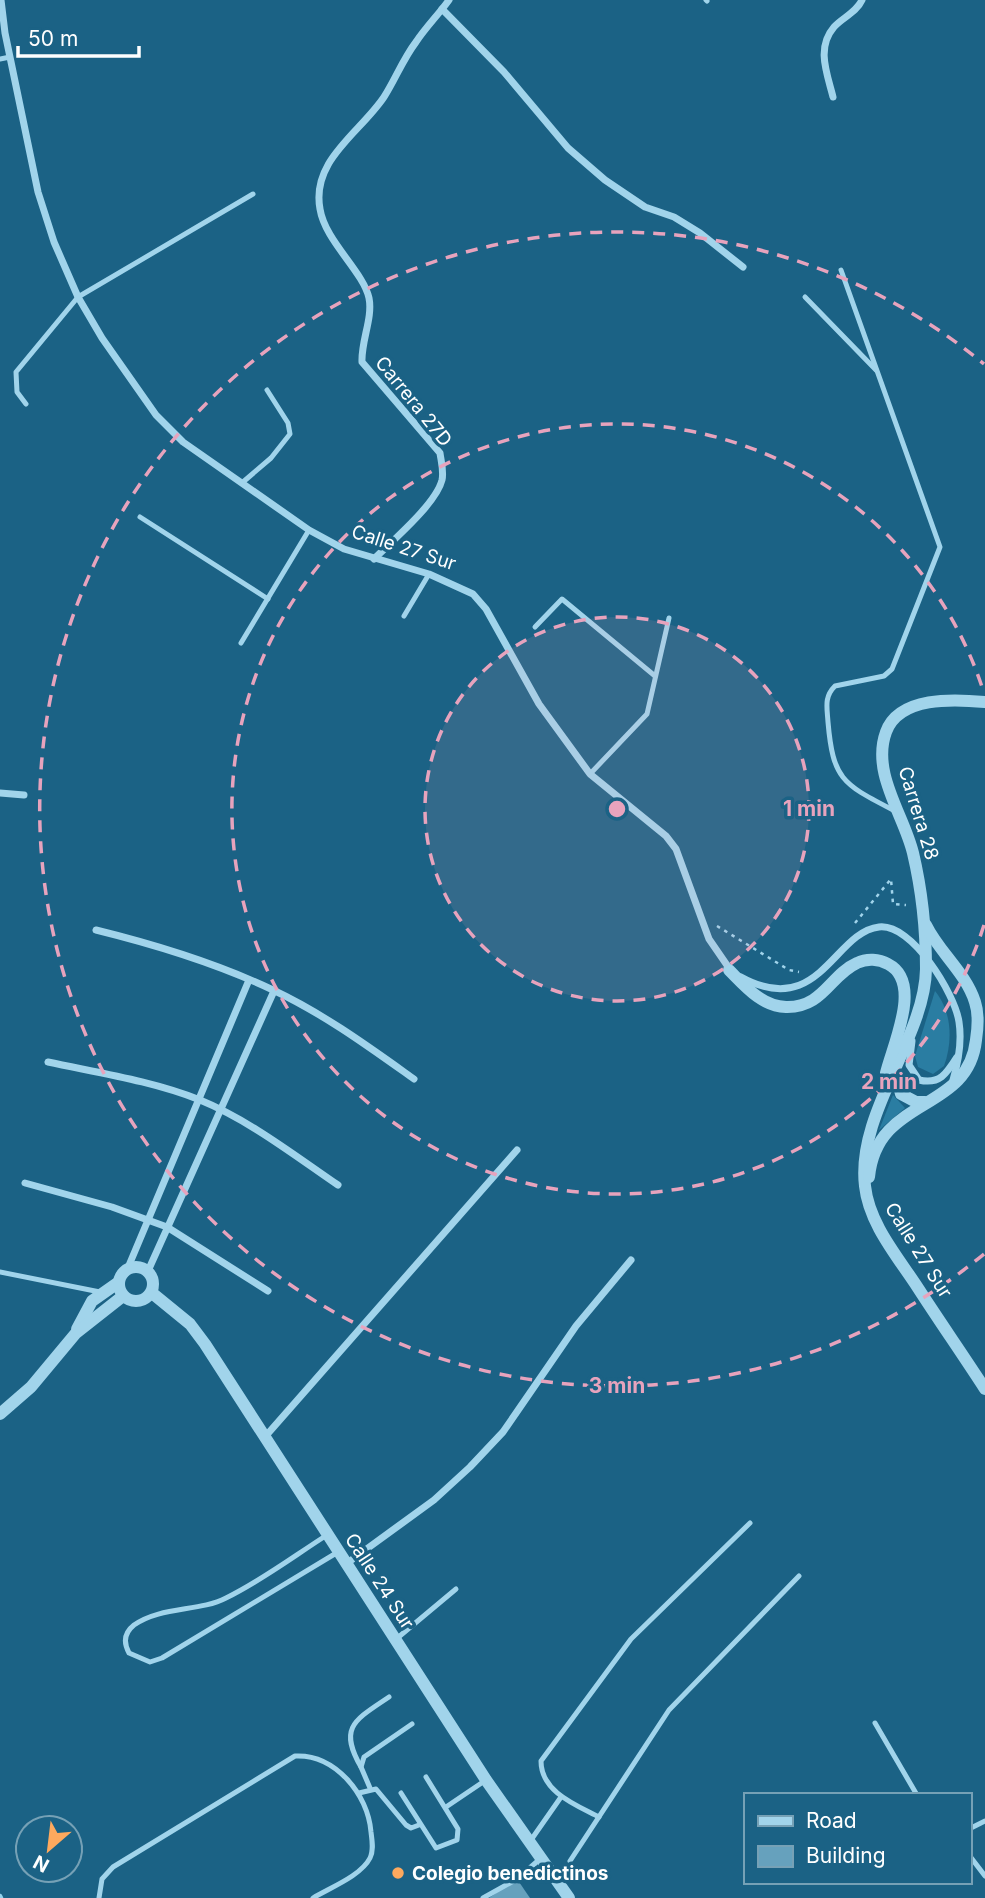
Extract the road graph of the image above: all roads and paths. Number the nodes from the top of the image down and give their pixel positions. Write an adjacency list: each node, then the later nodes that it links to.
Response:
1 (2, 0): 5 (street, Calle 27 Sur)
2 (449, 0): 4 (street, Carrera 27D)
3 (863, 0): 8 (street)
4 (442, 9): 10 (street); 20 (street, Carrera 27D)
5 (2, 34): 6 (street, Calle 27 Sur)
6 (10, 57): 7 (lane); 13 (street, Calle 27 Sur)
7 (0, 59)
8 (833, 97)
9 (253, 194): 13 (lane)
10 (743, 267)
11 (841, 270): 14 (lane)
12 (805, 297): 14 (lane)
13 (78, 298): 16 (lane); 17 (street, Calle 27 Sur)
14 (878, 372): 32 (lane)
15 (267, 390): 17 (lane)
16 (26, 404)
17 (243, 482): 19 (street, Calle 27 Sur)
18 (140, 517): 22 (lane)
19 (309, 530): 20 (street, Calle 27 Sur); 22 (lane)
20 (374, 559): 21 (street, Calle 27 Sur)
21 (429, 574): 23 (lane); 29 (street, Calle 27 Sur)
22 (268, 599): 26 (lane)
23 (404, 616)
24 (669, 618): 27 (lane)
25 (534, 627): 27 (lane)
26 (241, 643)
27 (656, 676): 29 (lane)
28 (985, 702): 32 (street, Carrera 28)
29 (590, 774): 39 (street, Calle 27 Sur)
30 (0, 793): 31 (street)
31 (24, 795)
32 (897, 812): 33 (street, Carrera 28)
33 (921, 891): 36 (street, Calle 27 Sur)
34 (906, 905): 37 (path)
35 (711, 918): 40 (path)
36 (923, 920): 43 (street, Calle 27 Sur); 48 (street)
37 (854, 924)
38 (96, 930): 41 (street)
39 (729, 970): 44 (street); 52 (street)
40 (800, 972)
41 (249, 980): 42 (street); 49 (street)
42 (274, 991): 47 (street); 51 (street)
43 (921, 996): 44 (street); 46 (street, Calle 27 Sur)
44 (958, 1054): 48 (street)
45 (48, 1062): 49 (street)
46 (895, 1067): 50 (street); 52 (street, Calle 27 Sur)
47 (414, 1079)
48 (949, 1090): 50 (street)
49 (198, 1099): 51 (street); 57 (street)
50 (926, 1102): 56 (street)
51 (221, 1109): 55 (street); 58 (street)
52 (871, 1131): 56 (street, Calle 27 Sur)
53 (517, 1150): 71 (street)
54 (25, 1183): 57 (street)
55 (338, 1185)
56 (867, 1198): 69 (street, Calle 27 Sur)
57 (146, 1219): 58 (street); 60 (street)
58 (167, 1227): 61 (street); 64 (street)
59 (631, 1260): 75 (street)
60 (127, 1270): 61 (street); 63 (street)
61 (148, 1271): 66 (street)
62 (0, 1272): 65 (lane)
63 (119, 1282): 65 (street); 67 (street)
64 (268, 1291)
65 (101, 1292): 68 (street)
66 (152, 1293): 67 (street); 71 (street, Calle 24 Sur)
67 (123, 1296): 68 (street)
68 (76, 1333): 70 (street)
69 (985, 1389)
70 (0, 1414)
71 (264, 1438): 73 (street, Calle 24 Sur)
72 (750, 1523): 89 (lane)
73 (327, 1535): 74 (street, Calle 24 Sur); 74 (lane)
74 (338, 1552): 75 (street, Calle 24 Sur)
75 (346, 1564): 78 (street, Calle 24 Sur)
76 (799, 1576): 91 (lane)
77 (456, 1588): 78 (lane)
78 (396, 1640): 84 (street, Calle 24 Sur)
79 (389, 1697): 82 (lane)
80 (875, 1723): 88 (lane)
81 (412, 1724): 82 (lane)
82 (361, 1768): 85 (lane)
83 (426, 1777): 90 (lane)
84 (486, 1780): 90 (lane); 93 (street, Calle 24 Sur)
85 (370, 1788): 86 (lane); 92 (lane)
86 (359, 1793): 98 (lane); 99 (lane)
87 (401, 1793): 92 (lane)
88 (916, 1793)
89 (561, 1797): 91 (lane); 93 (lane)
90 (446, 1807): 92 (lane)
91 (599, 1817): 96 (lane)
92 (419, 1825)
93 (529, 1843): 95 (street, Calle 24 Sur)
94 (971, 1858): 97 (lane)
95 (540, 1859): 100 (lane); 101 (street, Calle 24 Sur)
96 (570, 1861)
97 (985, 1876)
98 (99, 1898)
99 (313, 1898)
100 (483, 1898)
101 (569, 1898)

